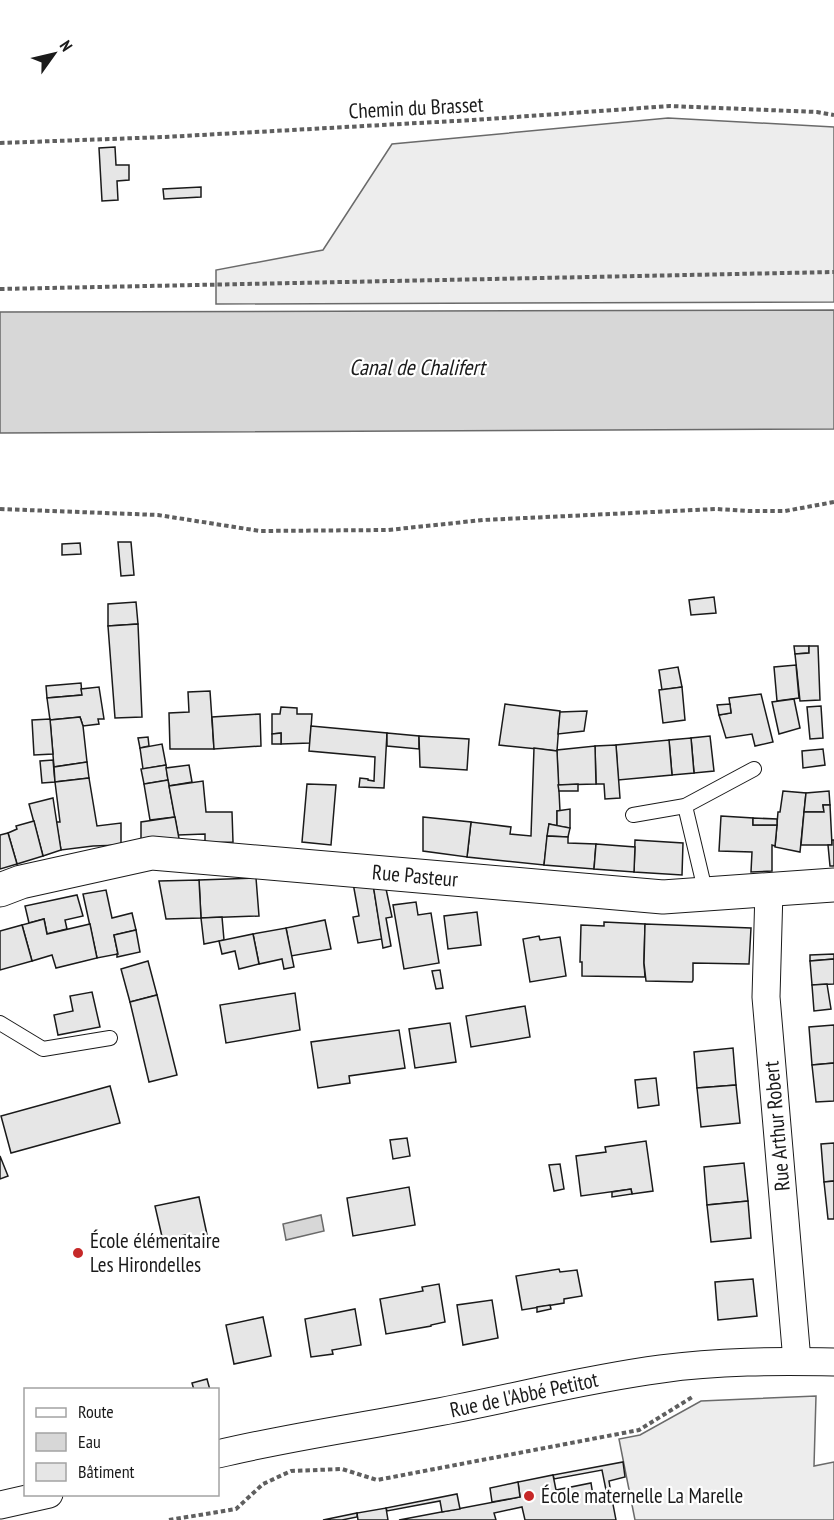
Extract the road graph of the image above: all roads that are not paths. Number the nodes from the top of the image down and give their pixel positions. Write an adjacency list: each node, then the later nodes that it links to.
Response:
1 (754, 769): 2 (lane)
2 (685, 806): 3 (lane); 7 (lane)
3 (633, 815)
4 (834, 885): 6 (street, Rue Pasteur)
5 (0, 890): 7 (street, Rue Pasteur)
6 (769, 890): 7 (street, Rue Pasteur); 10 (street, Rue Arthur Robert)
7 (706, 894)
8 (0, 1023): 9 (lane)
9 (110, 1038)
10 (797, 1361): 11 (street, Rue de l'Abbé Petitot); 12 (street, Rue de l'Abbé Petitot)
11 (834, 1362)
12 (219, 1454)
13 (40, 1496): 14 (street)
14 (0, 1505)

